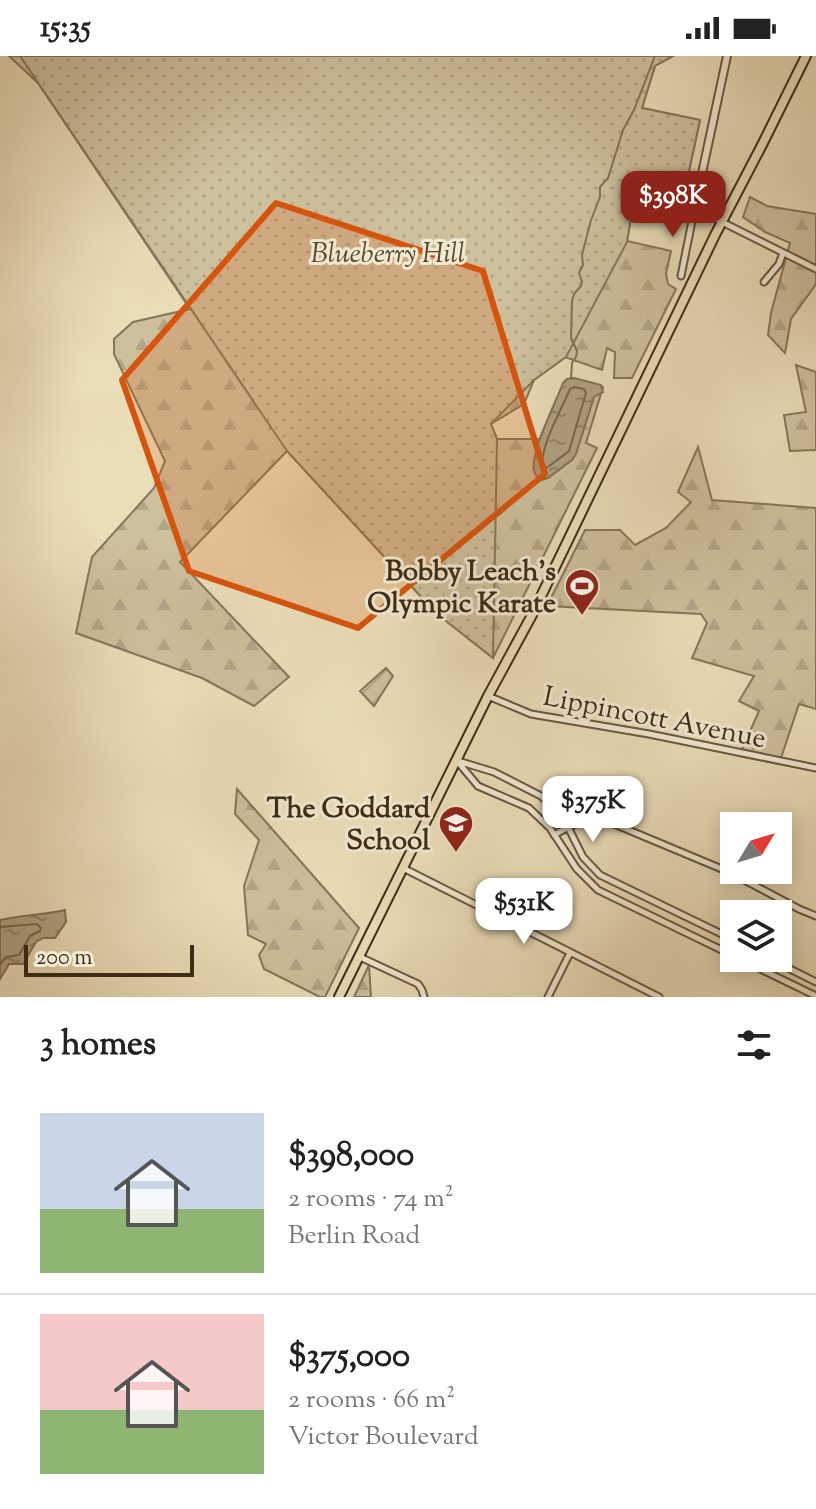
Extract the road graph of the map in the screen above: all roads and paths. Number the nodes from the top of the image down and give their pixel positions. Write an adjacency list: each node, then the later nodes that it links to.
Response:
1 (727, 56): 3 (street)
2 (806, 56): 4 (main road)
3 (695, 206): 4 (street); 7 (street)
4 (722, 222): 5 (street); 9 (main road)
5 (783, 253): 6 (street); 8 (street)
6 (816, 269)
7 (681, 276)
8 (764, 282)
9 (488, 696): 10 (main road); 11 (street, Lippincott Avenue)
10 (456, 760): 12 (street); 13 (street); 14 (main road)
11 (816, 768)
12 (568, 827): 13 (street); 15 (street); 16 (street)
13 (554, 835): 17 (street)
14 (403, 868): 18 (street); 19 (main road)
15 (816, 916)
16 (720, 933)
17 (720, 949)
18 (570, 953): 26 (street); 27 (street)
19 (359, 957): 24 (main road); 25 (street)
20 (792, 970): 22 (street)
21 (767, 972): 23 (street)
22 (816, 982)
23 (816, 996)
24 (339, 997)
25 (424, 997)
26 (548, 997)
27 (659, 997)

